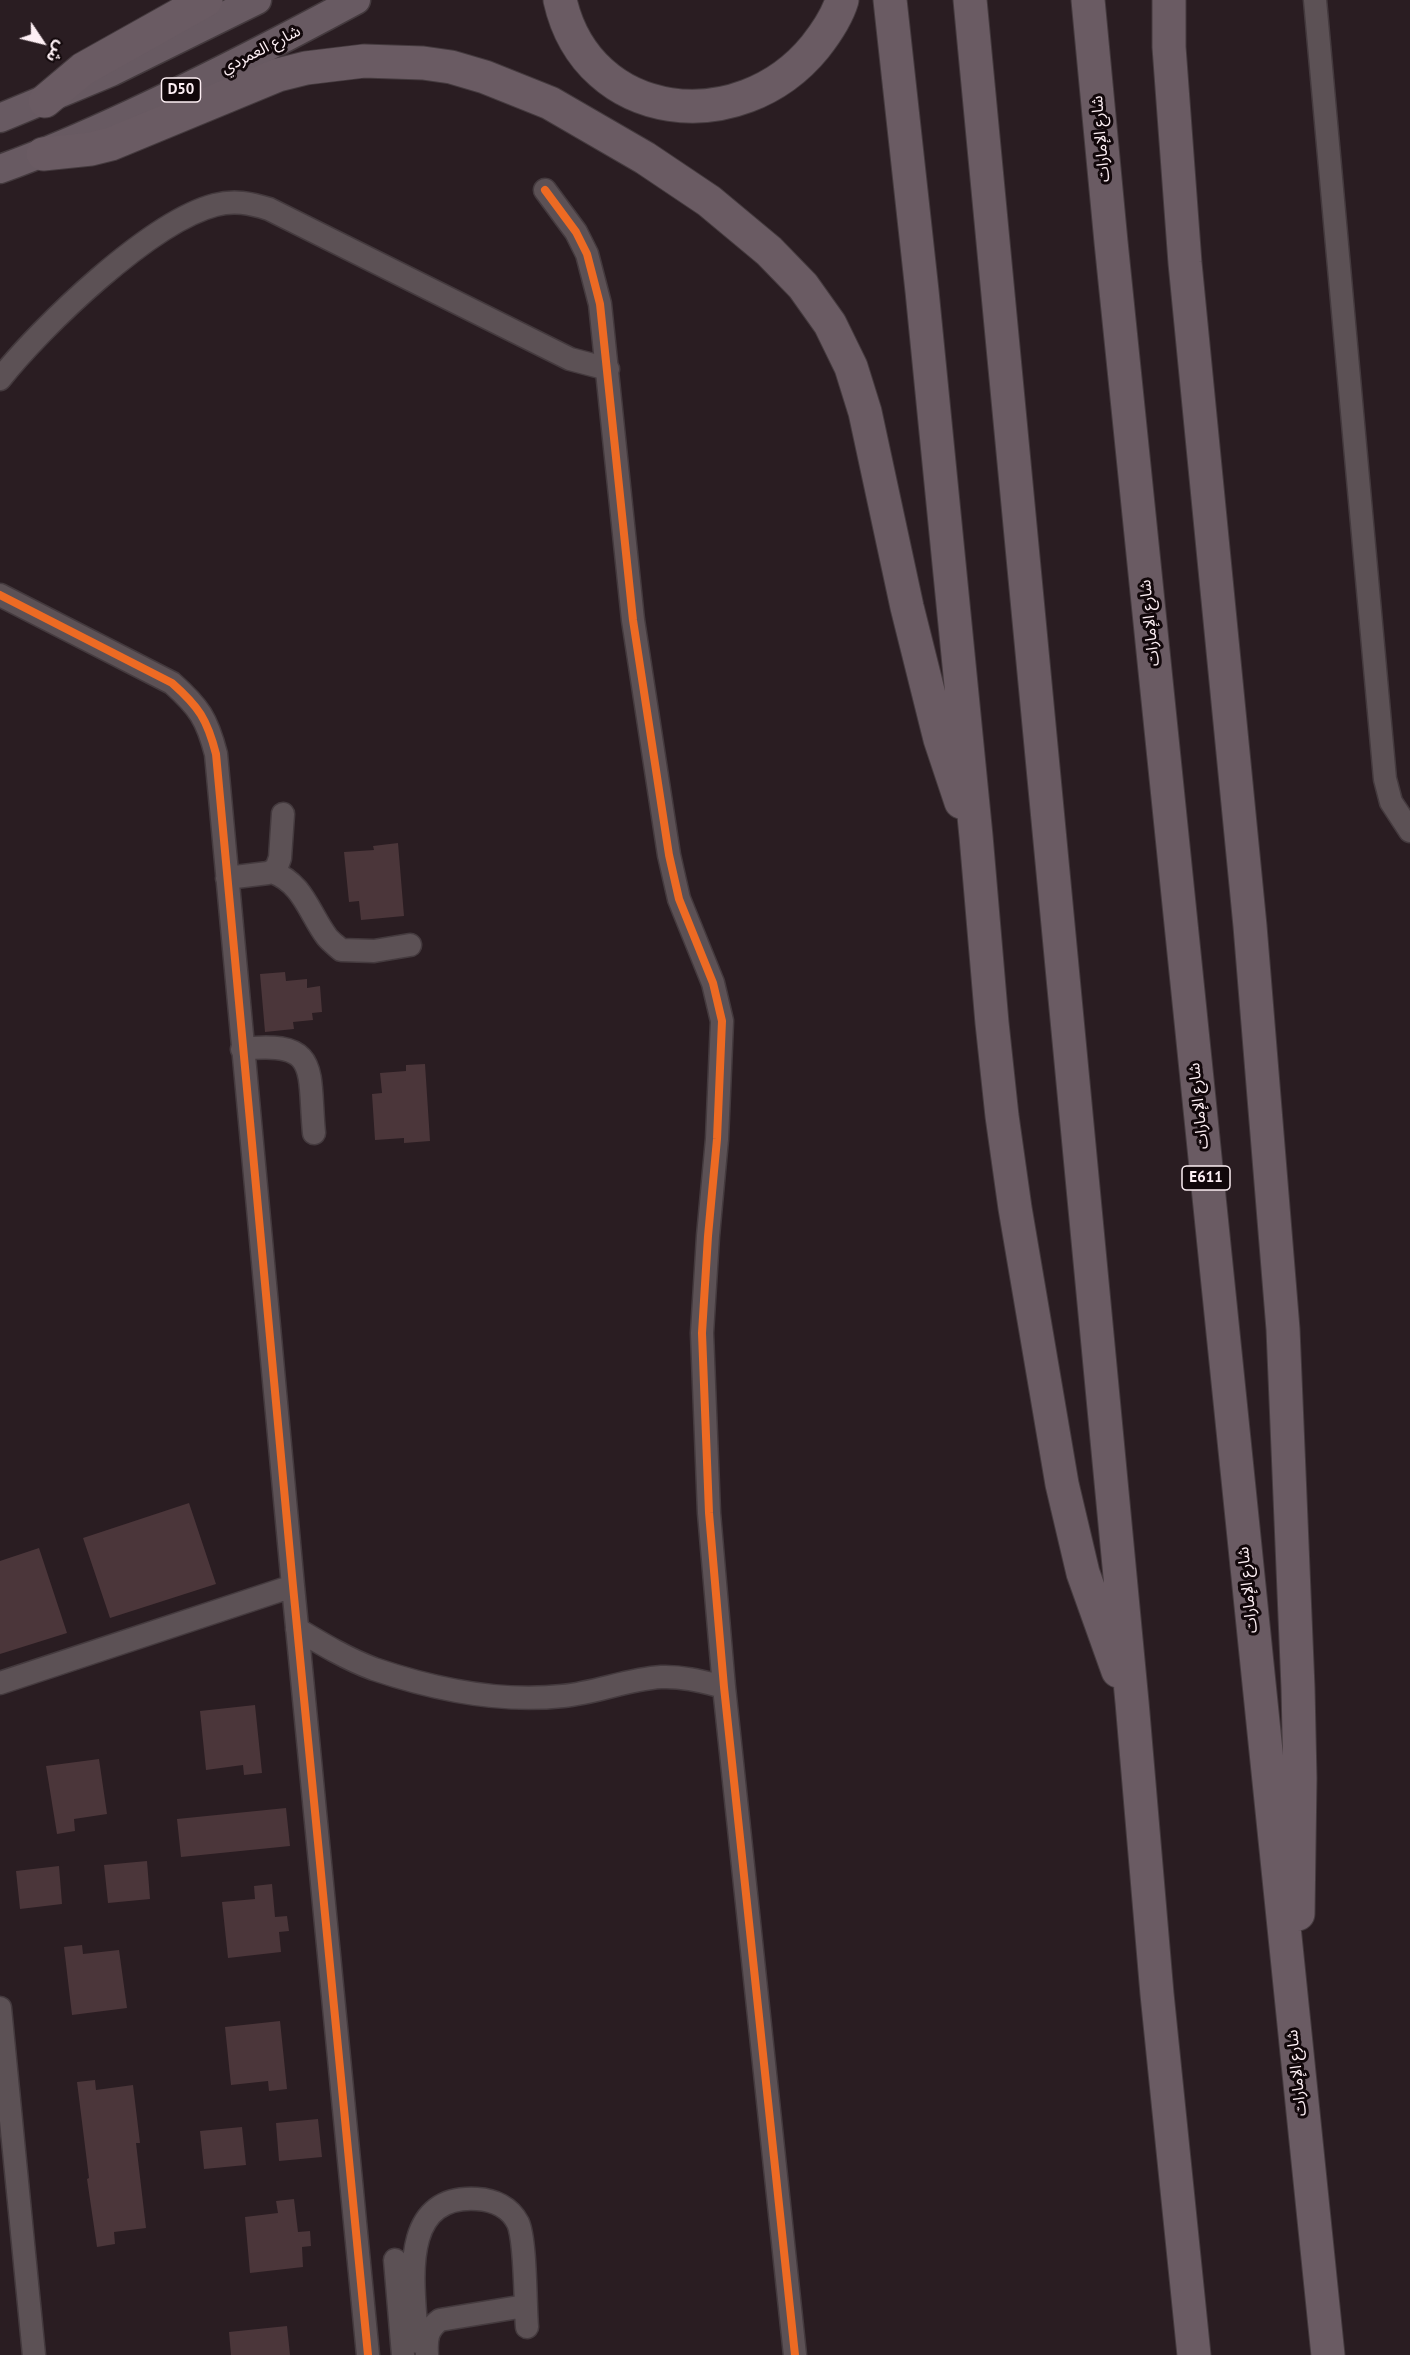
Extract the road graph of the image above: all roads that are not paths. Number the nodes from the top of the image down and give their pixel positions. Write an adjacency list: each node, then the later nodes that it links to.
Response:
1 (206, 0): 11 (highway)
2 (257, 0): 11 (main road)
3 (356, 0): 13 (main road, شارع العمردي / D50)
4 (560, 0): 5 (highway)
5 (842, 0)
6 (890, 0): 21 (highway)
7 (970, 0): 31 (highway)
8 (1088, 0): 33 (highway, شارع الإمارات / E611)
9 (1169, 0): 33 (highway)
10 (1315, 0): 20 (street)
11 (45, 101): 12 (main road)
12 (0, 118)
13 (43, 154): 14 (main road, شارع العمردي / D50); 21 (highway)
14 (0, 169)
15 (545, 190): 16 (street)
16 (608, 369): 17 (street); 30 (street)
17 (0, 379)
18 (0, 595): 23 (street)
19 (283, 814): 22 (street)
20 (1410, 831)
21 (976, 836): 31 (highway)
22 (272, 872): 23 (street); 24 (street)
23 (227, 878): 25 (street)
24 (410, 945)
25 (242, 1049): 26 (street); 27 (street)
26 (314, 1133)
27 (293, 1586): 28 (street); 29 (street)
28 (297, 1629): 30 (street); 36 (street)
29 (0, 1683)
30 (724, 1688): 40 (street)
31 (1132, 1702): 41 (highway)
32 (0, 2008): 34 (street)
33 (1295, 2048): 42 (highway, شارع الإمارات / E611)
34 (8, 2177): 39 (street)
35 (404, 2259): 36 (street); 37 (street); 37 (street)
36 (360, 2262): 38 (street)
37 (415, 2348): 38 (street)
38 (368, 2351)
39 (34, 2355)
40 (795, 2355)
41 (1194, 2355)
42 (1328, 2355)

